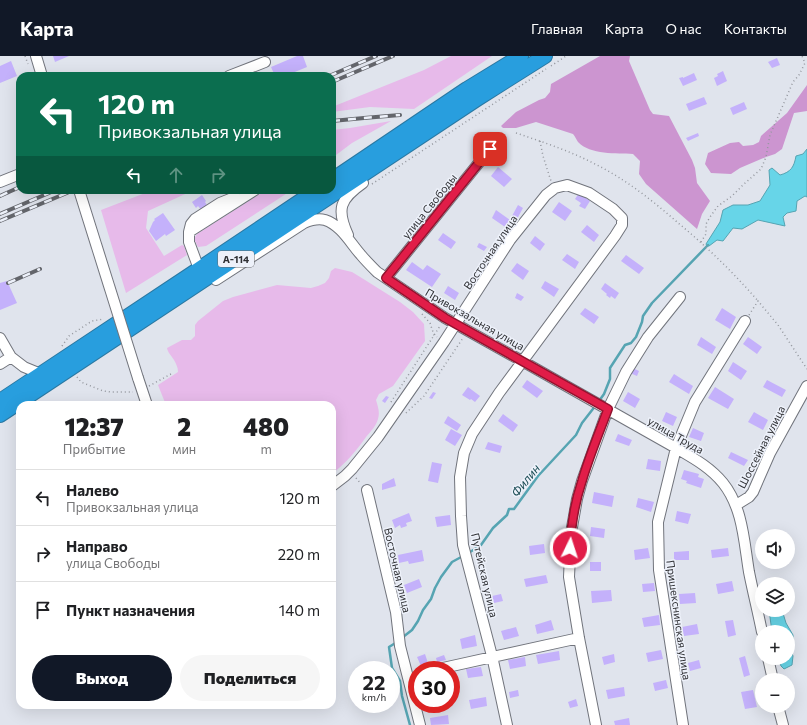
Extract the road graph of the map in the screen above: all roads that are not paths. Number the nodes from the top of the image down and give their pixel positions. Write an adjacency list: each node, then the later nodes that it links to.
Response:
1 (36, 56): 6 (street)
2 (521, 56): 10 (highway)
3 (545, 56): 13 (highway, А-114)
4 (553, 56): 18 (street)
5 (265, 62): 7 (street)
6 (41, 72)
7 (239, 72)
8 (490, 149): 20 (street, улица Свободы)
9 (16, 176): 11 (street)
10 (336, 177)
11 (0, 182)
12 (555, 188): 24 (street, Восточная улица); 27 (street, Путейская улица)
13 (336, 192)
14 (80, 194): 33 (street, bridge)
15 (248, 194): 19 (street)
16 (310, 194): 19 (highway, А-114)
17 (333, 194): 22 (highway, А-114)
18 (354, 247): 20 (street, Привокзальная улица); 22 (street)
19 (200, 269): 29 (highway, А-114)
20 (386, 278): 24 (street, Привокзальная улица)
21 (680, 297): 35 (street)
22 (149, 316): 32 (highway, А-114)
23 (745, 322): 37 (street, Пришекснинская улица)
24 (455, 324): 27 (street, Привокзальная улица); 38 (street, Восточная улица)
25 (0, 338): 26 (street)
26 (11, 357): 28 (street); 29 (street)
27 (522, 361): 35 (street, Привокзальная улица); 43 (street, Путейская улица)
28 (0, 364)
29 (41, 374): 31 (highway, А-114)
30 (807, 386): 40 (street, Шоссейная улица)
31 (0, 401)
32 (21, 401)
33 (146, 401)
34 (16, 404): 36 (highway, А-114)
35 (600, 405): 37 (street, улица Труда); 42 (street)
36 (0, 415)
37 (676, 448): 40 (street, улица Труда); 51 (street, Пришекснинская улица)
38 (336, 483)
39 (367, 490): 45 (street, Восточная улица)
40 (736, 505): 41 (street)
41 (760, 625)
42 (579, 638): 43 (street); 50 (street)
43 (492, 656): 44 (street); 49 (street, Путейская улица)
44 (460, 664)
45 (408, 665)
46 (418, 713): 48 (street, Восточная улица)
47 (780, 713): 52 (street)
48 (420, 725)
49 (507, 725)
50 (596, 725)
51 (683, 725)
52 (783, 725)

